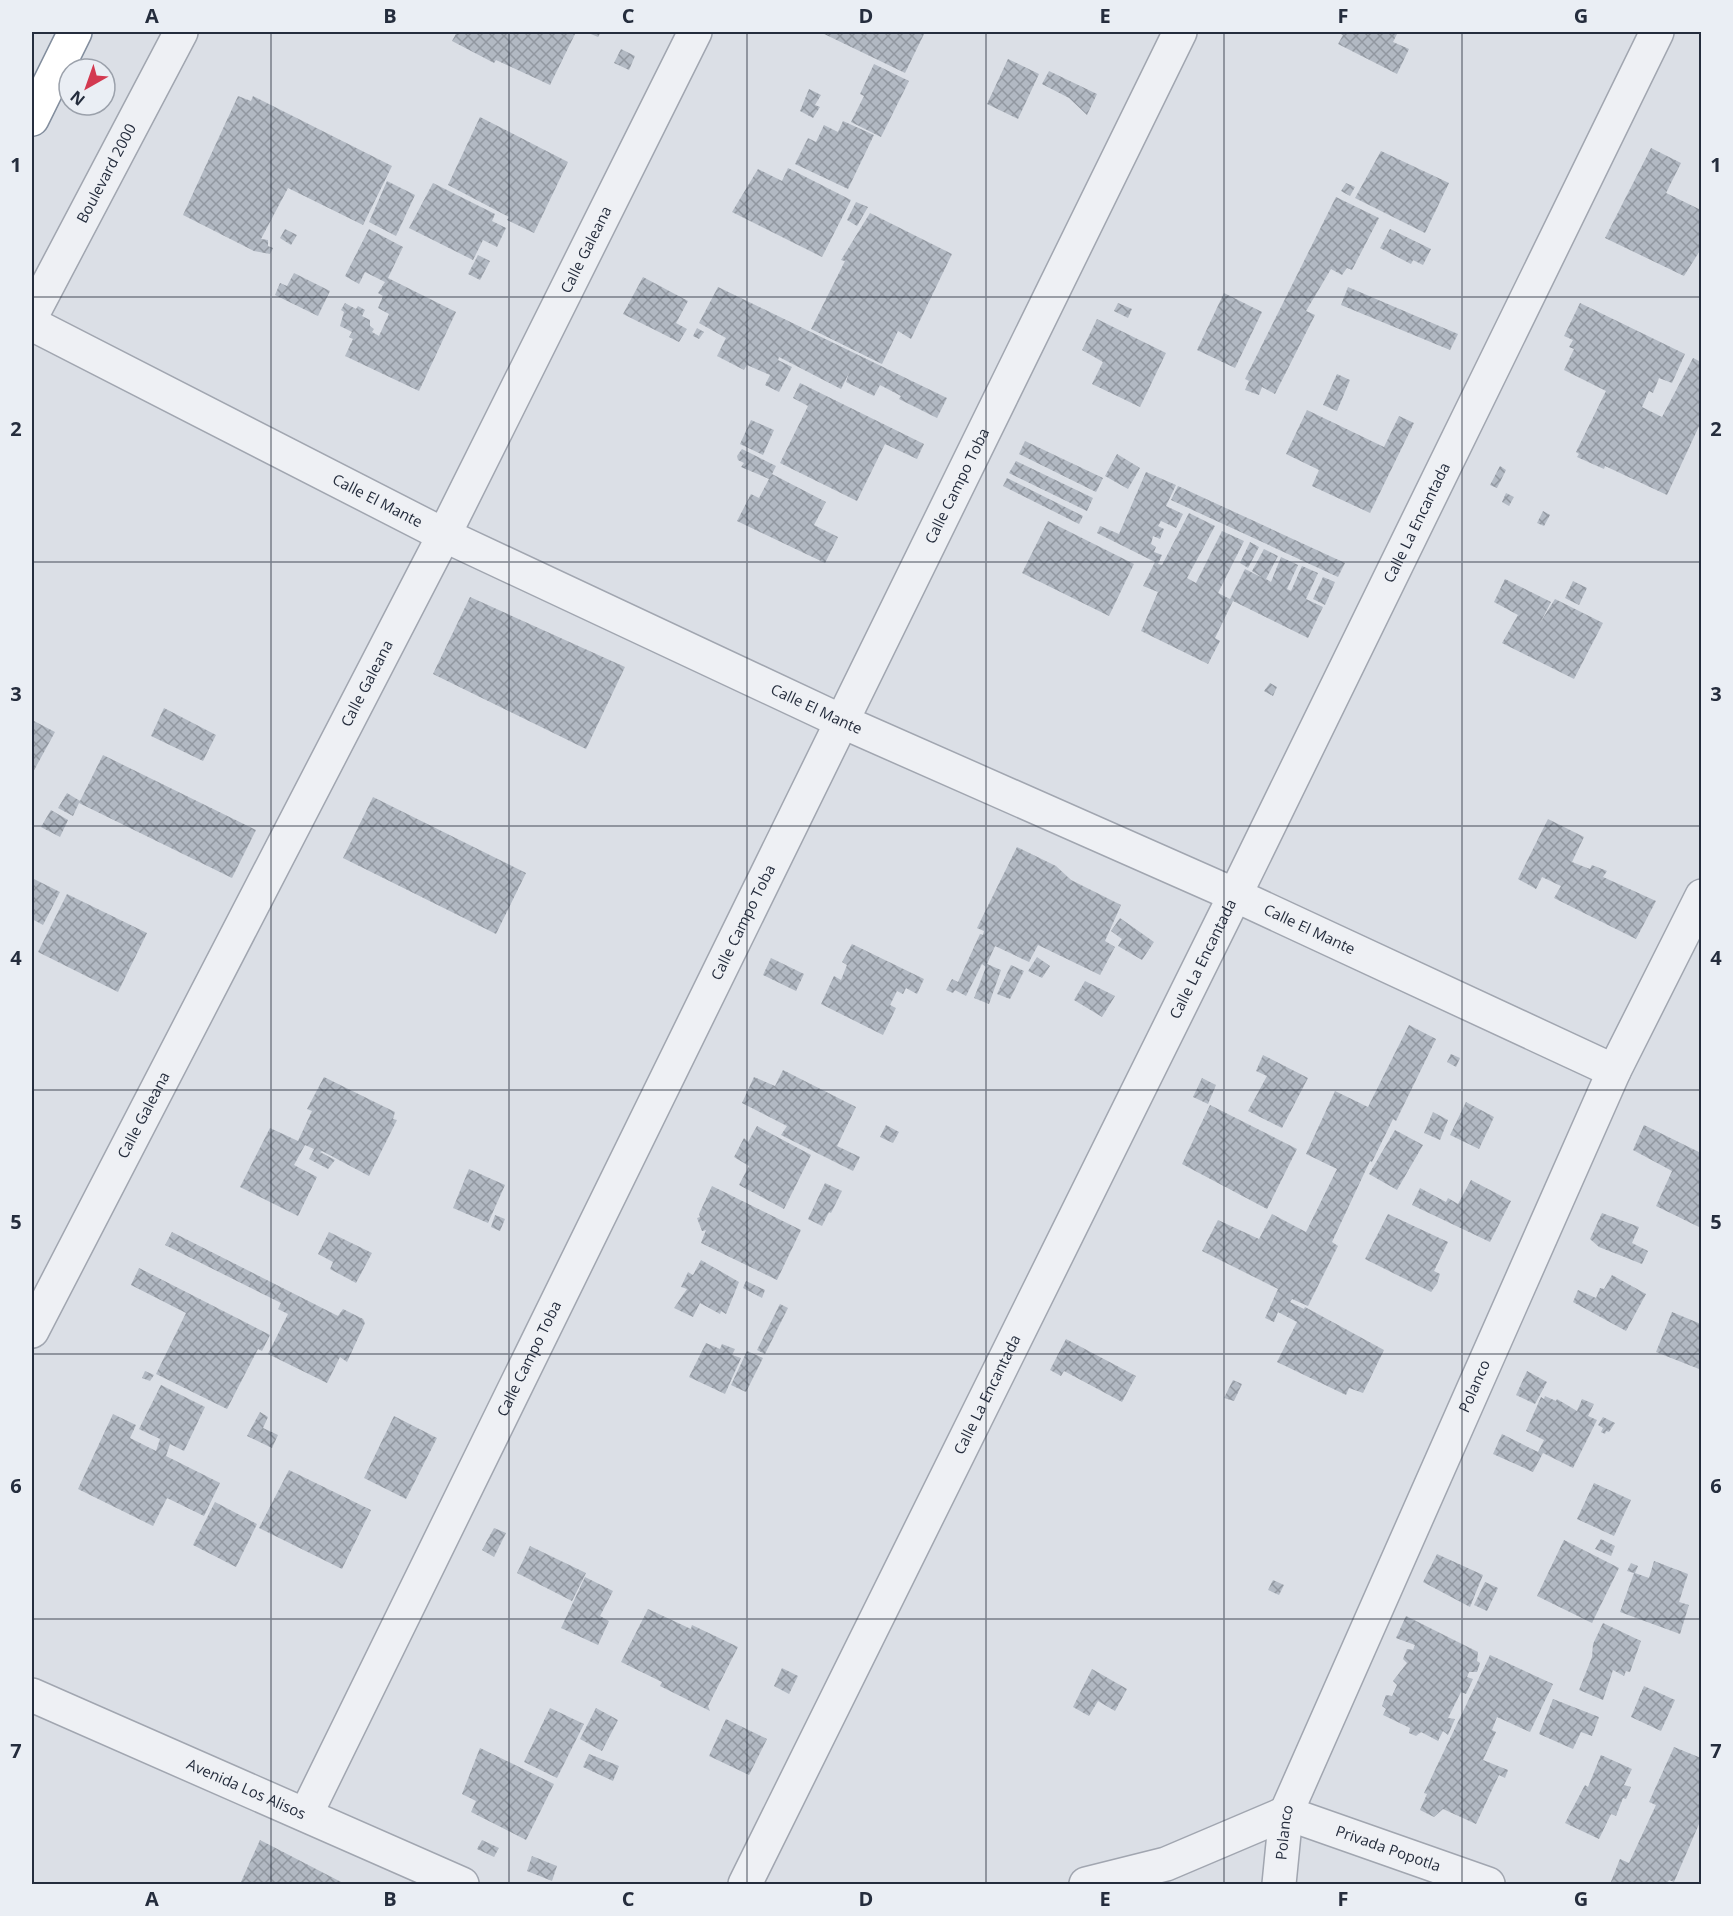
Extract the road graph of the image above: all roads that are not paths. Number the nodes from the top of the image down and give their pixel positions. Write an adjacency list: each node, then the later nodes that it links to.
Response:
1 (75, 32): 6 (highway)
2 (181, 32): 7 (street, Boulevard 2000)
3 (695, 32): 9 (street, Calle Galeana)
4 (1180, 32): 10 (street, Calle Campo Toba)
5 (1657, 32): 11 (street, Calle La Encantada)
6 (32, 119)
7 (32, 315)
8 (32, 324): 9 (street, Calle El Mante)
9 (444, 535): 10 (street, Calle El Mante); 14 (street, Calle Galeana)
10 (841, 721): 11 (street, Calle El Mante); 17 (street, Calle Campo Toba)
11 (1235, 895): 13 (street, Calle El Mante); 19 (street, Calle La Encantada)
12 (1701, 896): 13 (street, Polanco)
13 (1614, 1071): 16 (street, Polanco)
14 (32, 1331)
15 (32, 1695): 17 (street, Avenida Los Alisos)
16 (1287, 1813): 20 (street); 21 (street, Polanco); 22 (street, Privada Popotla)
17 (306, 1814): 18 (street, Avenida Los Alisos)
18 (462, 1884)
19 (745, 1884)
20 (1086, 1884)
21 (1279, 1884)
22 (1488, 1884)

